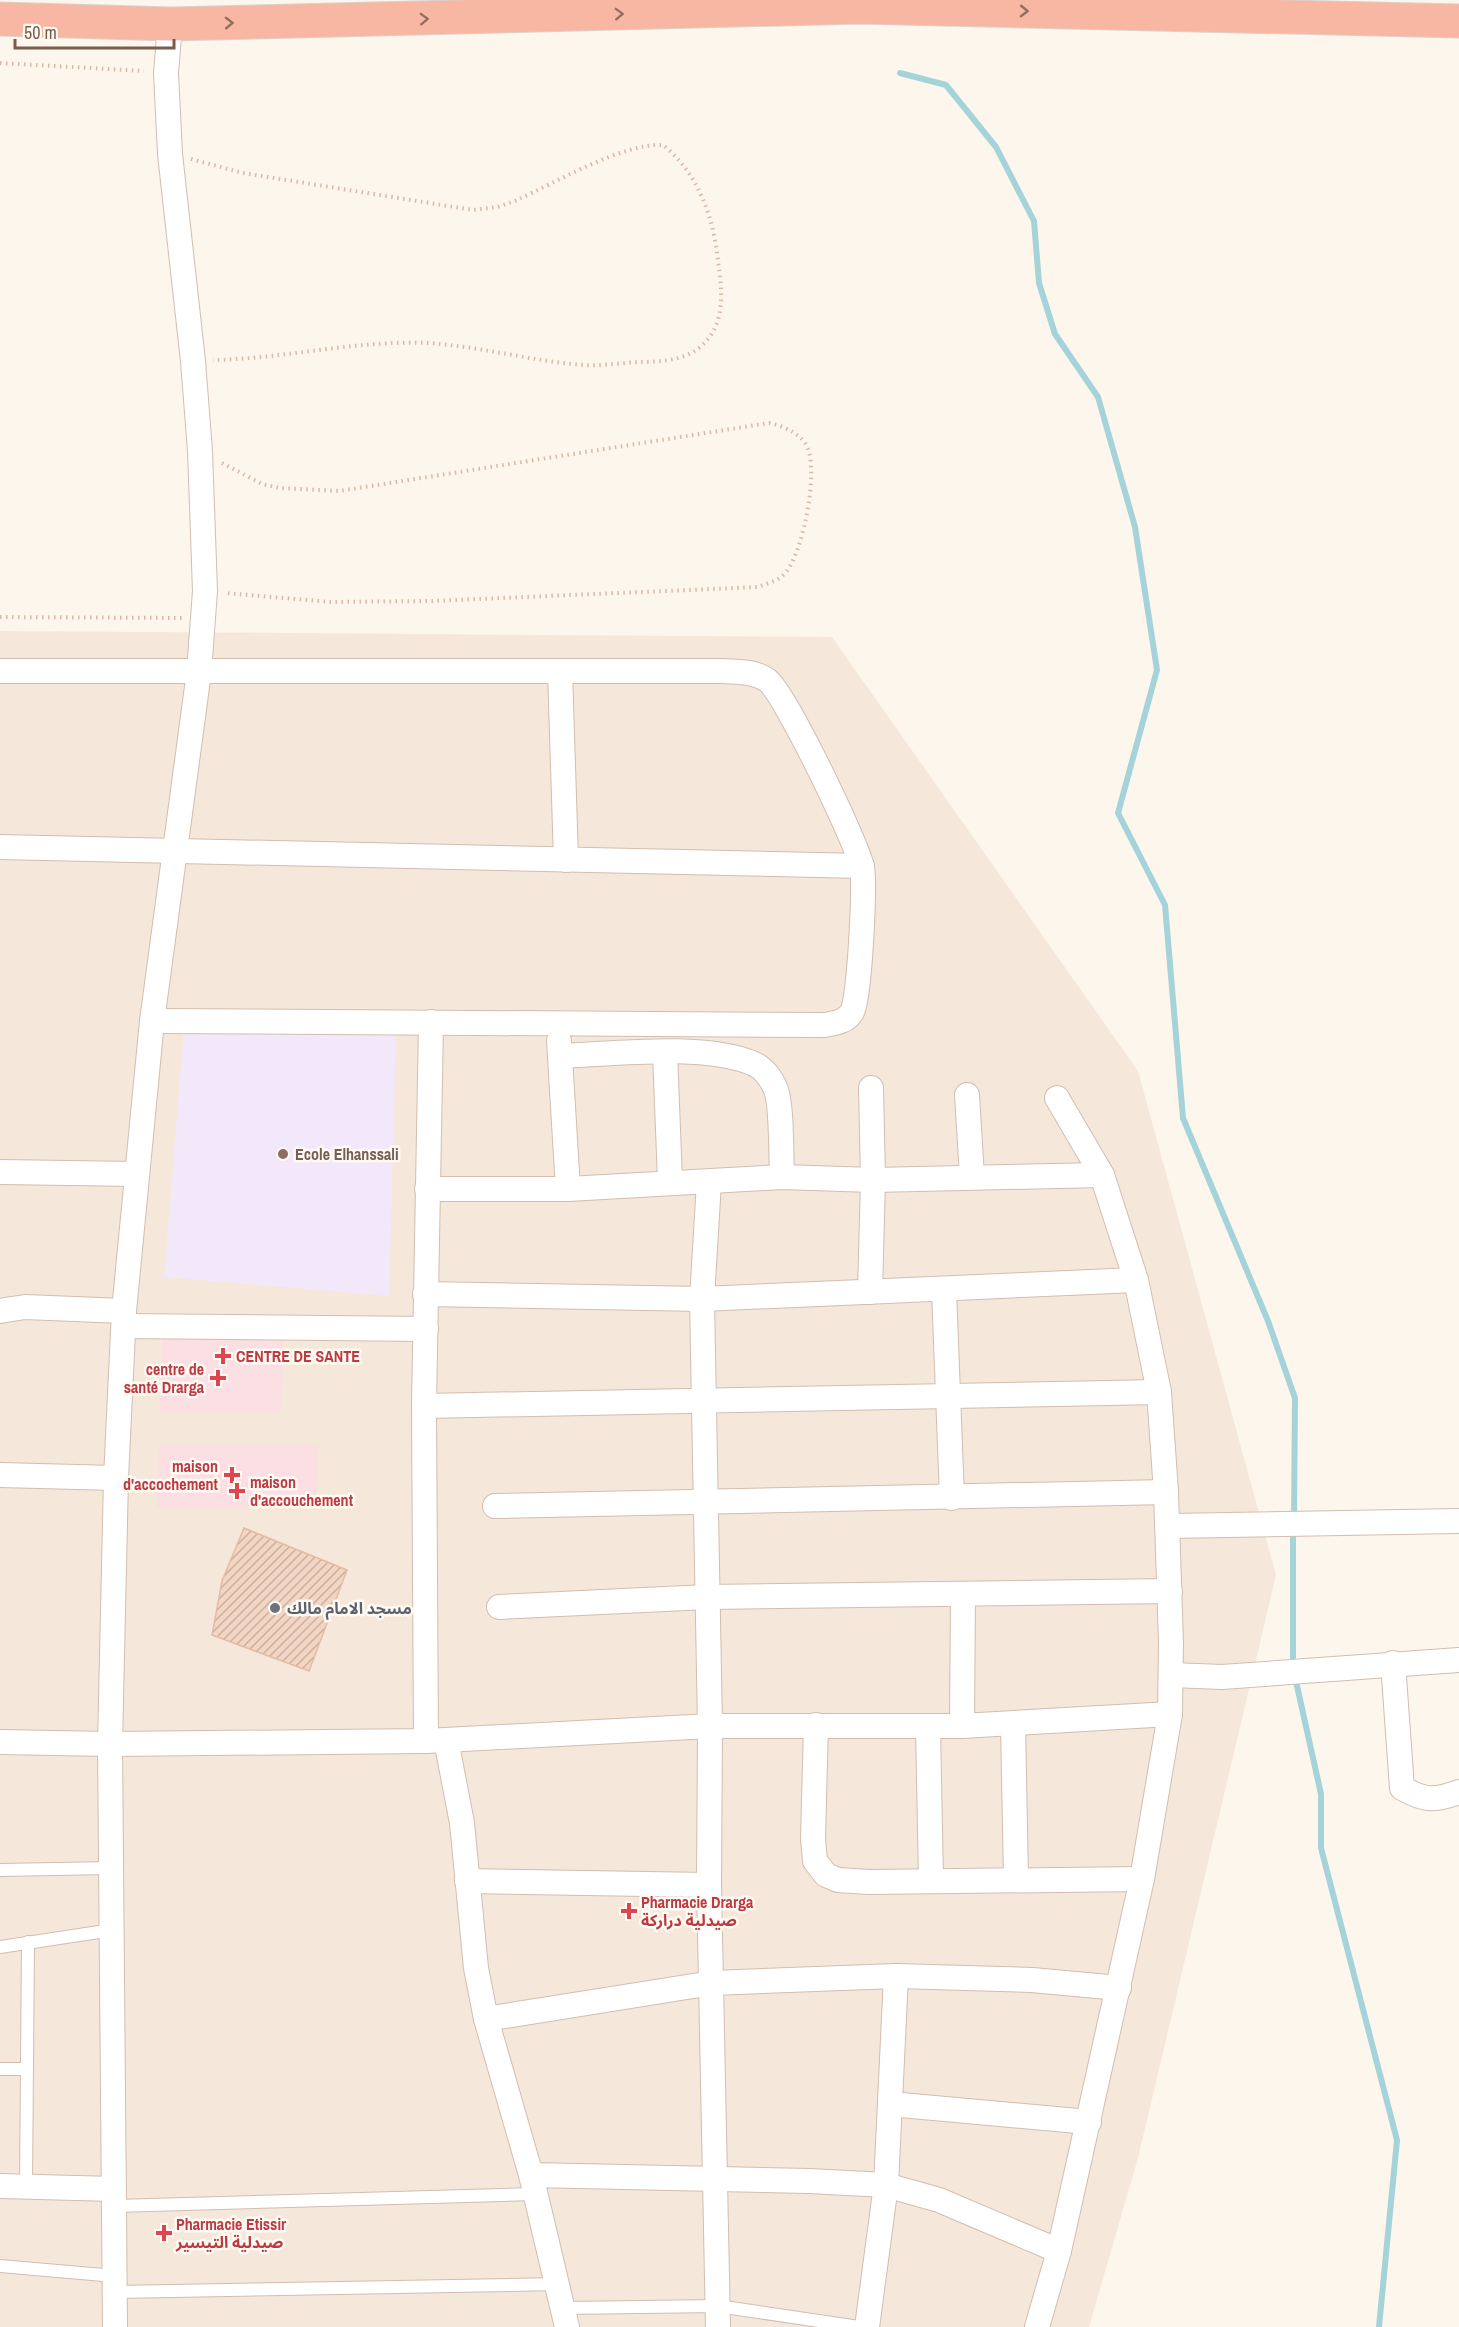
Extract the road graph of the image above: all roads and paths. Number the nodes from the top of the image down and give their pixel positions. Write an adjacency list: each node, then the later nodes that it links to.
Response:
1 (0, 19): 3 (highway)
2 (1459, 21): 3 (highway, one-way to 2)
3 (170, 24): 5 (street)
4 (0, 63): 5 (path)
5 (166, 73): 6 (street)
6 (170, 154): 7 (street); 7 (path)
7 (193, 361): 8 (street)
8 (200, 451): 9 (street); 9 (path)
9 (205, 591): 11 (street)
10 (0, 617): 11 (path)
11 (203, 618): 14 (street)
12 (0, 671): 14 (street)
13 (560, 671): 14 (street); 17 (street); 18 (street)
14 (199, 672): 16 (street)
15 (0, 847): 16 (street)
16 (176, 850): 17 (street); 19 (street)
17 (566, 860): 18 (street)
18 (861, 866): 21 (street)
19 (152, 1021): 20 (street); 28 (street)
20 (431, 1022): 21 (street); 35 (street)
21 (558, 1023): 23 (street)
22 (665, 1053): 23 (street); 30 (street); 33 (street)
23 (560, 1056): 36 (street)
24 (871, 1088): 32 (street)
25 (967, 1095): 31 (street)
26 (1057, 1098): 29 (street)
27 (0, 1172): 28 (street)
28 (137, 1174): 43 (street)
29 (1102, 1175): 31 (street); 37 (street)
30 (782, 1177): 32 (street); 34 (street)
31 (972, 1178): 32 (street)
32 (873, 1180): 39 (street)
33 (670, 1181): 34 (street); 36 (street)
34 (708, 1182): 41 (street)
35 (427, 1189): 36 (street); 40 (street)
36 (568, 1189)
37 (1136, 1280): 38 (street); 45 (street)
38 (944, 1290): 39 (street); 46 (street)
39 (870, 1292): 41 (street)
40 (425, 1294): 41 (street); 44 (street)
41 (702, 1299): 47 (street)
42 (0, 1311): 43 (street)
43 (124, 1318): 44 (street); 50 (street)
44 (426, 1329): 48 (street)
45 (1158, 1392): 46 (street); 51 (street)
46 (947, 1397): 47 (street); 52 (street)
47 (706, 1400): 48 (street); 53 (street)
48 (424, 1406): 70 (street)
49 (0, 1475): 50 (street)
50 (116, 1478): 72 (street)
51 (1166, 1492): 52 (street); 56 (street)
52 (952, 1498): 53 (street)
53 (706, 1502): 54 (street); 59 (street)
54 (495, 1506)
55 (1459, 1521): 56 (street)
56 (1168, 1526): 57 (street)
57 (1170, 1591): 58 (street); 63 (street)
58 (963, 1594): 59 (street); 69 (street)
59 (706, 1597): 60 (street); 67 (street)
60 (499, 1607)
61 (1459, 1660): 62 (street)
62 (1393, 1663): 63 (street); 73 (street)
63 (1171, 1675): 64 (street)
64 (1170, 1714): 65 (street); 77 (street)
65 (1013, 1724): 69 (street); 76 (street)
66 (816, 1725): 67 (street); 68 (street); 78 (street)
67 (710, 1726): 70 (street); 80 (street)
68 (928, 1726): 69 (street); 78 (street)
69 (962, 1726)
70 (436, 1741): 72 (street); 79 (street)
71 (0, 1742): 72 (street)
72 (110, 1744): 74 (street)
73 (1454, 1798)
74 (111, 1868): 75 (lane); 81 (street)
75 (0, 1870)
76 (1016, 1879): 77 (street); 78 (street)
77 (1142, 1879): 86 (street)
78 (931, 1880)
79 (467, 1881): 80 (street); 87 (street)
80 (709, 1885): 85 (street)
81 (112, 1930): 82 (lane); 97 (street)
82 (28, 1942): 83 (lane); 89 (lane)
83 (0, 1947)
84 (896, 1976): 85 (street); 86 (street); 90 (street)
85 (712, 1983): 87 (street); 92 (street)
86 (1119, 1988): 91 (street)
87 (486, 2019): 93 (street)
88 (0, 2069): 89 (lane)
89 (27, 2069): 96 (lane)
90 (890, 2103): 91 (street); 94 (street)
91 (1089, 2122): 98 (street)
92 (715, 2179): 93 (street); 94 (street); 102 (street)
93 (533, 2184): 97 (lane); 101 (street)
94 (886, 2185): 98 (street); 106 (street)
95 (0, 2186): 96 (street)
96 (26, 2187): 97 (street)
97 (114, 2198): 100 (street)
98 (1059, 2251): 107 (street)
99 (0, 2266): 100 (lane)
100 (115, 2284): 101 (lane); 104 (street)
101 (559, 2284): 103 (street)
102 (718, 2316): 103 (lane); 105 (lane)
103 (566, 2321)
104 (115, 2327)
105 (859, 2327)
106 (867, 2327)
107 (1037, 2327)

